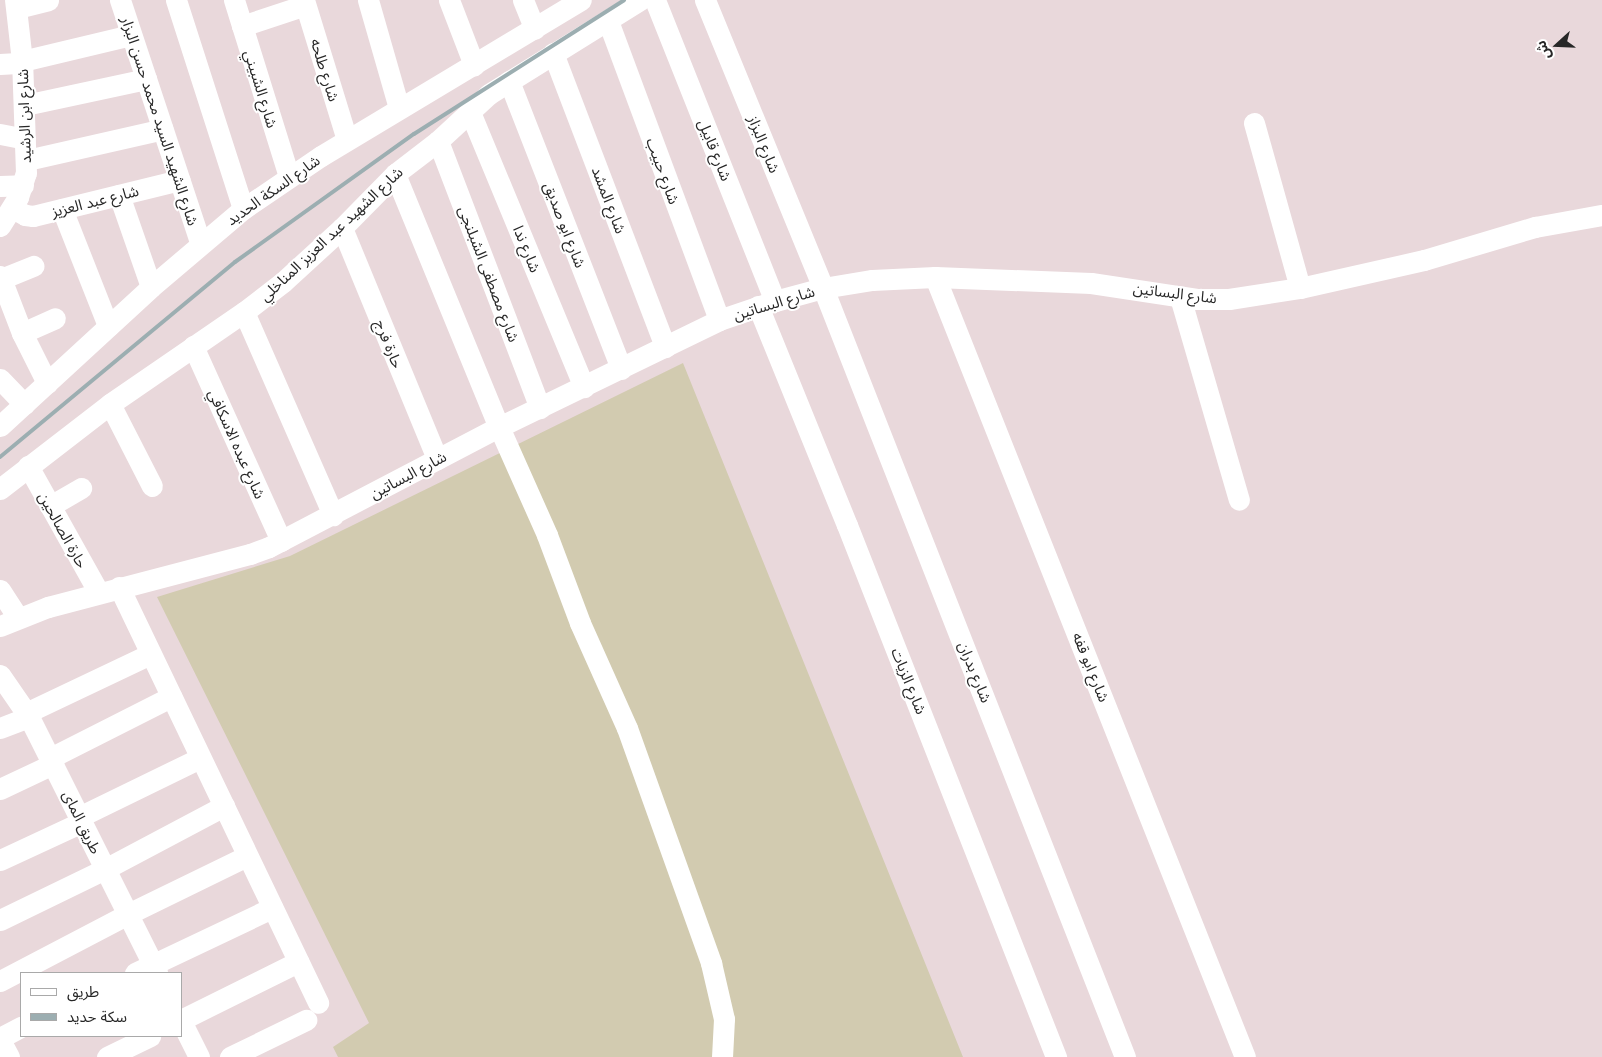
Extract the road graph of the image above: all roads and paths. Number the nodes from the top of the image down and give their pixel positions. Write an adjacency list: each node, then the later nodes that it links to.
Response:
1 (48, 0): 13 (street)
2 (120, 0): 17 (street, شارع الشهيد السيد محمد حسن البزار)
3 (176, 0): 41 (street)
4 (234, 0): 15 (street, شارع الشبيني)
5 (368, 0): 25 (street)
6 (449, 0): 21 (street)
7 (522, 0): 16 (street)
8 (640, 0): 14 (street, شارع الشهيد عبد العزيز المناخلي)
9 (655, 0): 54 (street, شارع قابيل)
10 (705, 0): 51 (street, شارع البزاز)
11 (575, 2): 16 (street, شارع السكة الحديد)
12 (304, 3): 15 (street); 31 (street, شارع طلحه)
13 (12, 9): 19 (street, شارع ابن الرشيد)
14 (608, 21): 18 (street, شارع الشهيد عبد العزيز المناخلي); 58 (street, شارع حبيب)
15 (242, 26): 35 (street, شارع الشبيني)
16 (534, 29): 21 (street, شارع السكة الحديد)
17 (131, 35): 19 (street); 22 (street, شارع الشهيد السيد محمد حسن البزار)
18 (553, 53): 23 (street, شارع الشهيد عبد العزيز المناخلي); 62 (street, شارع المشد)
19 (22, 62): 20 (street); 24 (street, شارع ابن الرشيد)
20 (0, 64)
21 (474, 64): 25 (street, شارع السكة الحديد)
22 (146, 79): 24 (street); 28 (street, شارع الشهيد السيد محمد حسن البزار)
23 (509, 81): 26 (street, شارع الشهيد عبد العزيز المناخلي); 63 (street, شارع ابو صديق)
24 (25, 105): 30 (street, شارع ابن الرشيد)
25 (400, 108): 31 (street, شارع السكة الحديد)
26 (470, 112): 32 (street, شارع الشهيد عبد العزيز المناخلي); 66 (street, شارع ندا)
27 (1254, 123): 52 (street)
28 (163, 129): 33 (street); 36 (street, شارع الشهيد السيد محمد حسن البزار)
29 (0, 134): 30 (street)
30 (25, 139): 33 (street, شارع ابن الرشيد)
31 (347, 140): 35 (street, شارع السكة الحديد)
32 (438, 141): 34 (street, شارع الشهيد عبد العزيز المناخلي); 69 (street, شارع مصطفى الشبلنجى)
33 (27, 160): 37 (street, شارع ابن الرشيد)
34 (395, 174): 45 (street, شارع الشهيد عبد العزيز المناخلي); 71 (street)
35 (289, 177): 41 (street, شارع السكة الحديد)
36 (180, 180): 39 (street, شارع عبد العزيز); 46 (street, شارع الشهيد السيد محمد حسن البزار)
37 (23, 185): 38 (street); 40 (street, شارع ابن الرشيد)
38 (0, 186)
39 (119, 195): 42 (street, شارع عبد العزيز); 50 (street)
40 (12, 208): 42 (street, شارع عبد العزيز); 44 (street, شارع ابن الرشيد)
41 (242, 208): 46 (street, شارع السكة الحديد)
42 (62, 209): 59 (street)
43 (1602, 215): 52 (street, شارع البساتين)
44 (0, 226)
45 (342, 228): 56 (street, شارع الشهيد عبد العزيز المناخلي); 72 (street, حارة فرج)
46 (200, 242): 50 (street, شارع السكة الحديد)
47 (34, 266): 48 (street)
48 (1, 277): 55 (street)
49 (935, 277): 51 (street, شارع البساتين); 53 (street, شارع البساتين); 115 (street, شارع ابو قفه)
50 (151, 286): 59 (street, شارع السكة الحديد)
51 (823, 288): 54 (street, شارع البساتين); 114 (street, شارع بدران)
52 (1300, 288): 53 (street, شارع البساتين)
53 (1180, 297): 77 (street)
54 (766, 304): 58 (street, شارع البساتين); 113 (street, شارع الزيات)
55 (5, 306): 60 (street)
56 (244, 312): 61 (street, شارع الشهيد عبد العزيز المناخلي); 79 (street)
57 (56, 318): 60 (street)
58 (719, 320): 62 (street, شارع البساتين)
59 (108, 326): 65 (street, شارع السكة الحديد)
60 (22, 332): 65 (street)
61 (194, 346): 68 (street, شارع الشهيد عبد العزيز المناخلي); 80 (street, شارع عبده الاسكافي)
62 (665, 347): 63 (street, شارع البساتين)
63 (621, 369): 66 (street, شارع البساتين)
64 (0, 379): 67 (street)
65 (47, 383): 67 (street, شارع السكة الحديد)
66 (584, 387): 69 (street, شارع البساتين)
67 (24, 404): 70 (street, شارع السكة الحديد)
68 (110, 404): 73 (street, شارع الشهيد عبد العزيز المناخلي); 74 (street)
69 (540, 408): 71 (street, شارع البساتين)
70 (0, 426)
71 (499, 427): 72 (street, شارع البساتين); 112 (street)
72 (436, 459): 79 (street, شارع البساتين)
73 (28, 466): 76 (street, شارع الشهيد عبد العزيز المناخلي); 78 (street, حارة الصالحين)
74 (152, 486)
75 (81, 488): 78 (street)
76 (0, 489)
77 (1239, 500)
78 (50, 506): 82 (street, حارة الصالحين)
79 (333, 515): 80 (street, شارع البساتين)
80 (281, 541): 82 (street, شارع البساتين)
81 (0, 590): 83 (street)
82 (109, 590): 83 (street, شارع البساتين); 84 (street, حارة الصالحين)
83 (9, 622)
84 (150, 654): 86 (street, حارة الصالحين); 87 (street)
85 (0, 675): 87 (street, طريق الماى)
86 (171, 697): 89 (street, حارة الصالحين); 90 (street)
87 (28, 714): 88 (street); 90 (street, طريق الماى)
88 (0, 728)
89 (200, 758): 92 (street, حارة الصالحين); 93 (street)
90 (52, 761): 91 (street); 93 (street, طريق الماى)
91 (0, 789)
92 (224, 806): 94 (street, حارة الصالحين); 96 (street)
93 (81, 820): 95 (street); 96 (street, طريق الماى)
94 (247, 856): 97 (street, حارة الصالحين); 98 (street)
95 (0, 860)
96 (105, 869): 98 (street, طريق الماى); 99 (street)
97 (272, 908): 100 (street, حارة الصالحين); 101 (street)
98 (128, 914): 101 (street, طريق الماى); 102 (street)
99 (0, 920)
100 (298, 962): 103 (street); 111 (street, حارة الصالحين)
101 (148, 970)
102 (0, 981)
103 (182, 1020)
104 (182, 1023): 110 (street)
105 (20, 1028): 107 (street)
106 (148, 1037): 109 (street)
107 (0, 1039): 108 (street)
108 (8, 1057)
109 (107, 1057)
110 (199, 1057)
111 (230, 1057)
112 (722, 1057)
113 (1056, 1057)
114 (1126, 1057)
115 (1245, 1057)

